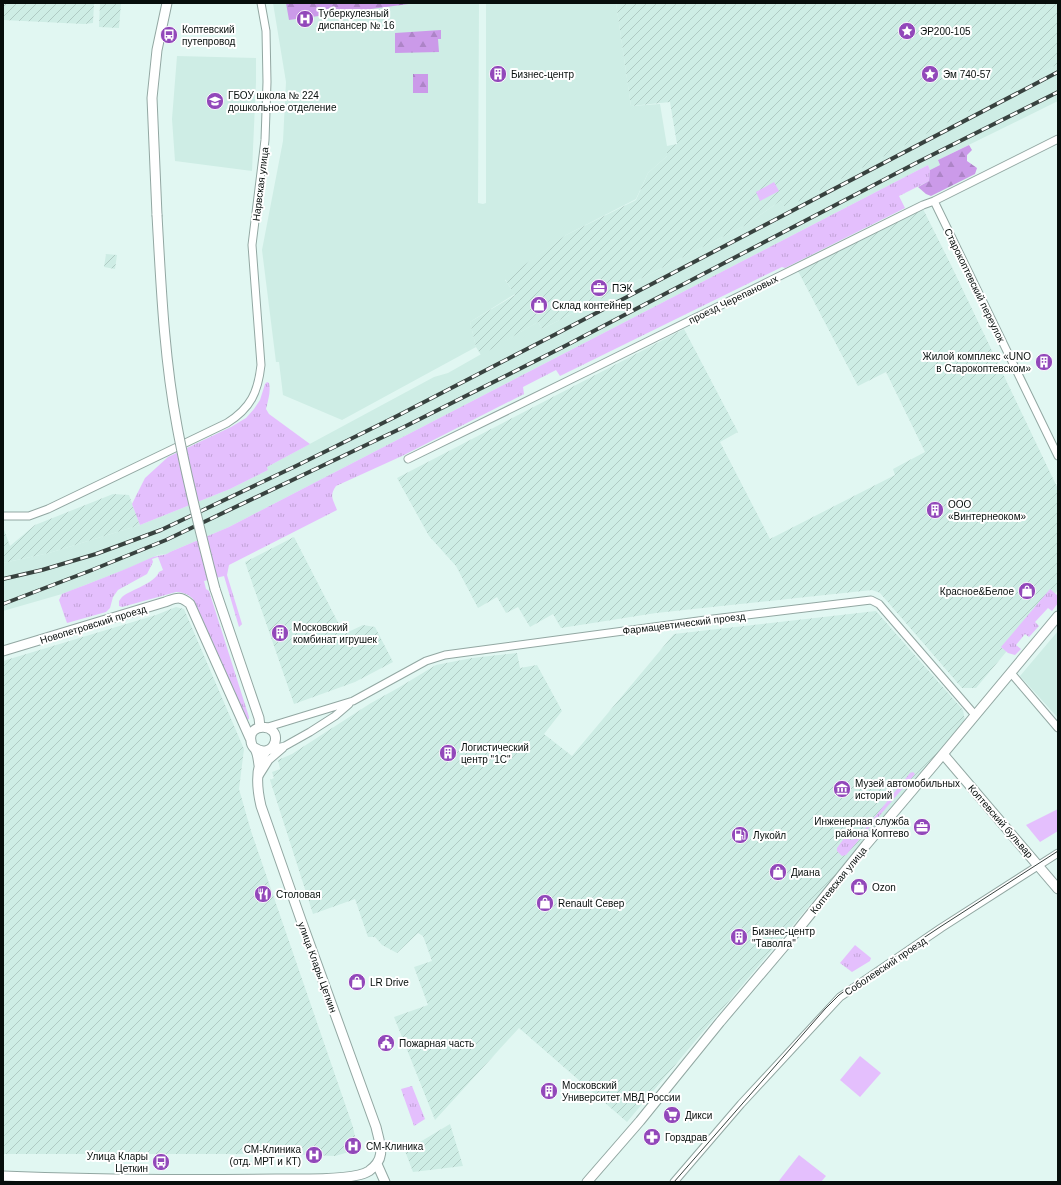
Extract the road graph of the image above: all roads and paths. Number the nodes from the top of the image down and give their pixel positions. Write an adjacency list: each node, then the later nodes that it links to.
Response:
1 (168, 3): 13 (street, bridge)
2 (262, 3): 7 (street, Нарвская улица)
3 (1058, 139): 4 (street, проезд Черепановых)
4 (934, 201): 5 (street, Старокоптевский переулок); 6 (street, проезд Черепановых)
5 (1058, 456)
6 (408, 459)
7 (3, 516)
8 (1058, 616): 10 (street, Коптевская улица)
9 (3, 651): 15 (street, Новопетровский проезд)
10 (1011, 673): 12 (street, Коптевская улица); 14 (street)
11 (353, 701): 12 (street, Фармацевтический проезд); 13 (street, Фармацевтический проезд); 16 (street, Фармацевтический проезд)
12 (975, 715): 19 (street, Коптевская улица)
13 (264, 727): 15 (street); 18 (street)
14 (1058, 728)
15 (250, 738): 17 (street)
16 (285, 746): 18 (street, Фармацевтический проезд); 21 (street, Фармацевтический проезд)
17 (254, 748): 18 (street); 20 (street, улица Клары Цеткин)
18 (267, 750): 20 (street, улица Клары Цеткин)
19 (943, 754): 23 (street, Коптевский бульвар); 29 (street, Коптевская улица)
20 (259, 768): 21 (street, улица Клары Цеткин)
21 (257, 782): 25 (street, улица Клары Цеткин)
22 (1058, 853): 23 (street, Соболевский проезд)
23 (1039, 866): 24 (street, Коптевский бульвар); 30 (street, Соболевский проезд)
24 (1058, 889)
25 (377, 1164): 27 (street); 28 (street)
26 (3, 1176): 27 (street)
27 (331, 1180)
28 (385, 1182)
29 (587, 1182)
30 (674, 1182)

